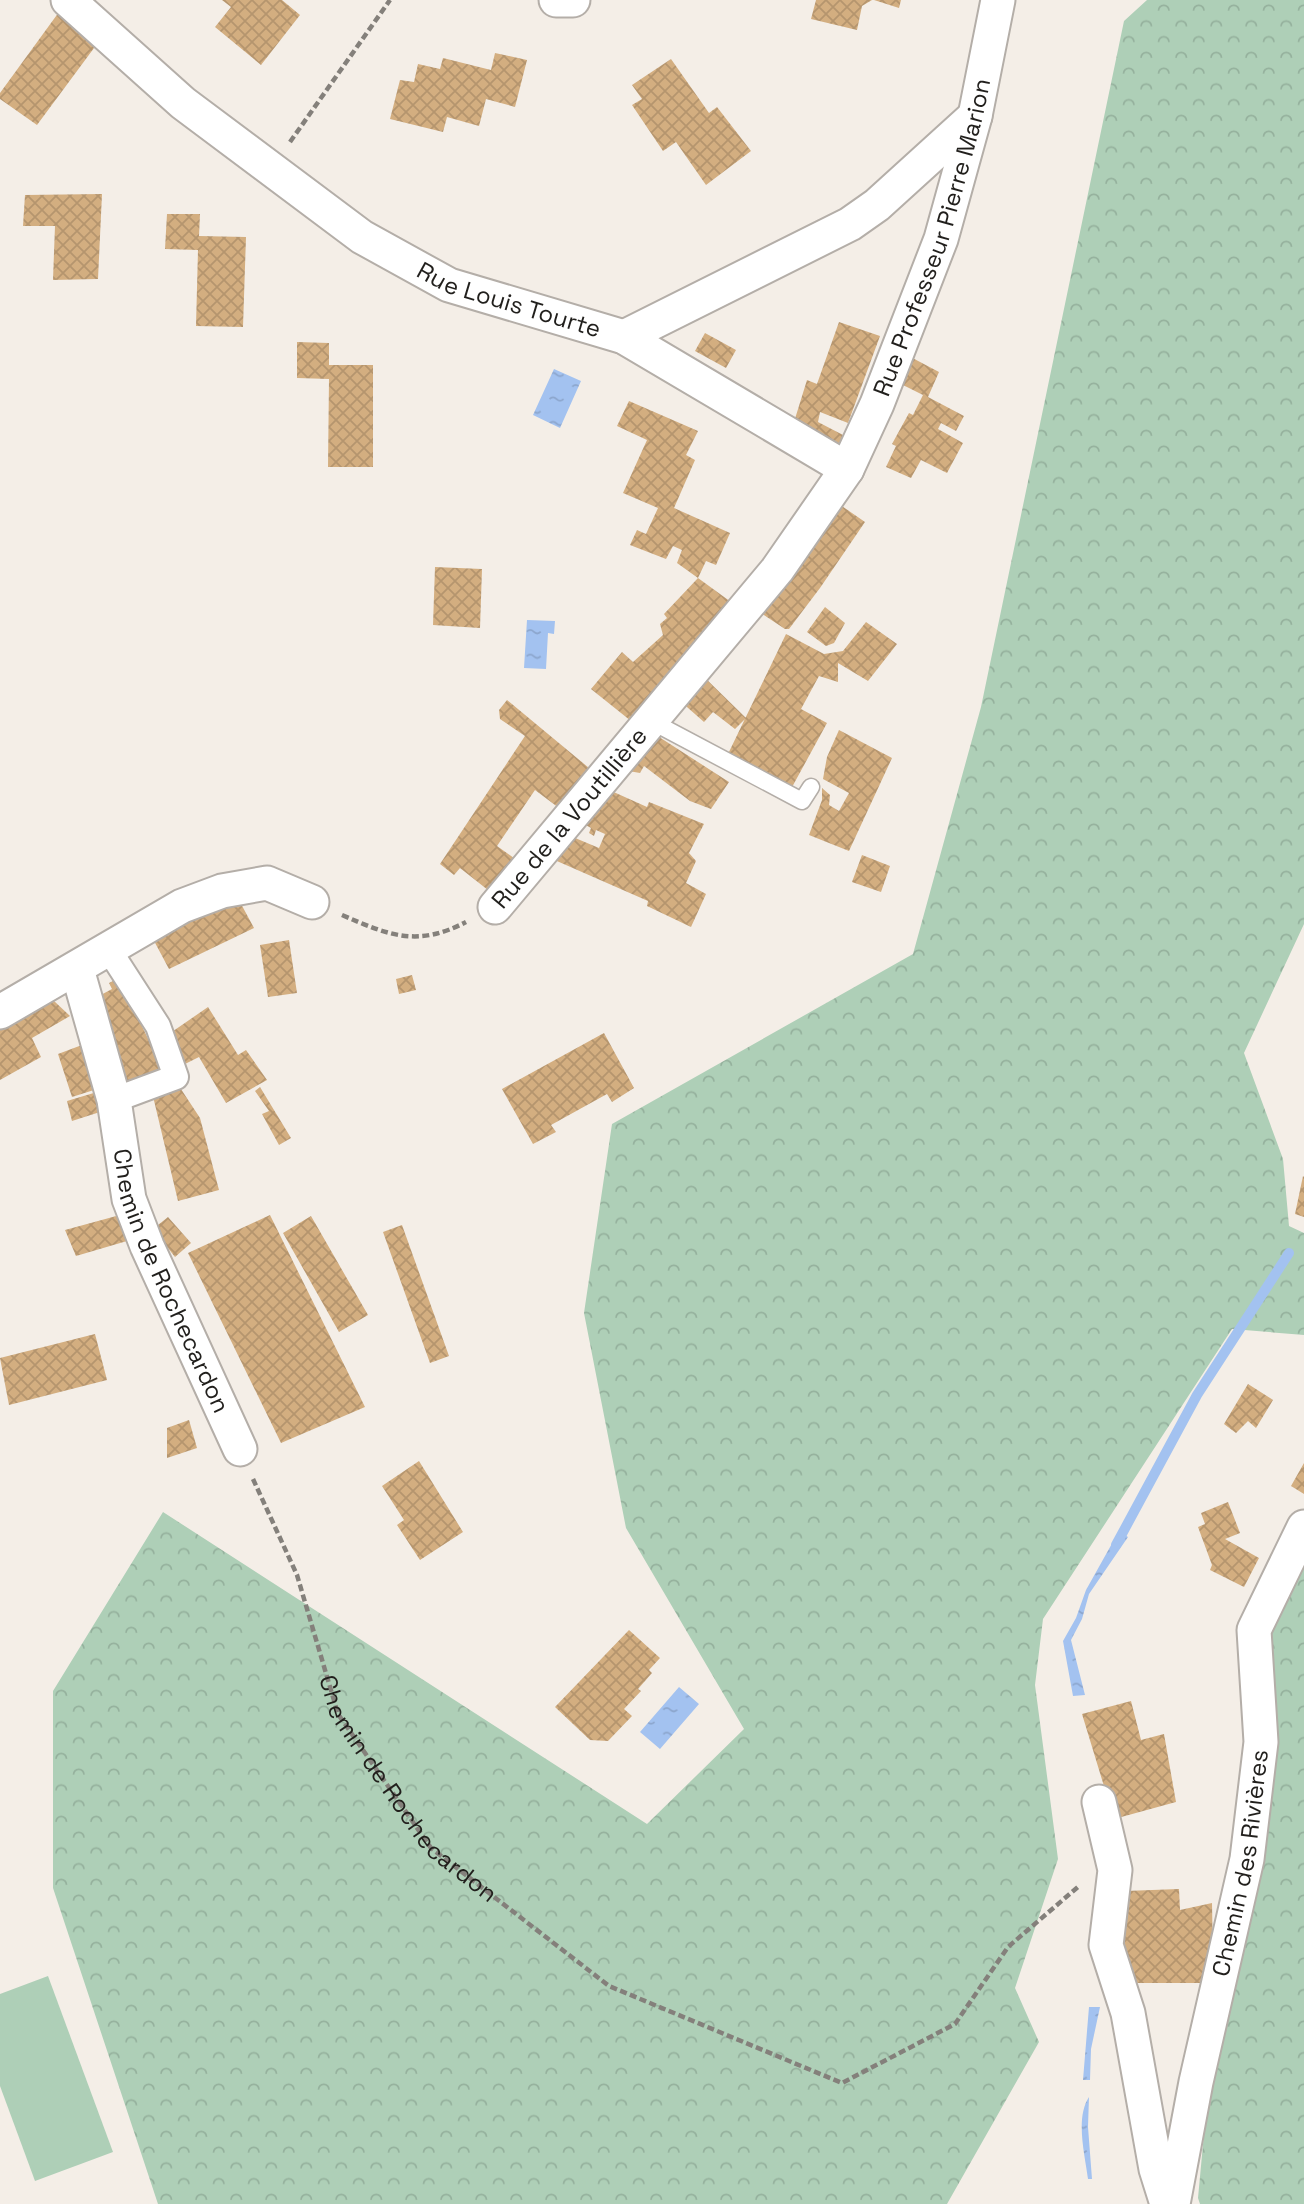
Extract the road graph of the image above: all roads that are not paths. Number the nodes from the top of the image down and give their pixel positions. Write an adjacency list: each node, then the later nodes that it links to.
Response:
1 (68, 0): 6 (street, Rue Louis Tourte)
2 (556, 0): 3 (street)
3 (573, 0)
4 (998, 0): 5 (street, Rue Professeur Pierre Marion)
5 (975, 116): 6 (street, Rue Louis Tourte); 7 (street, Rue Professeur Pierre Marion)
6 (624, 337): 7 (street)
7 (847, 469): 8 (street, Rue de la Voutillière)
8 (651, 721): 9 (lane); 11 (street, Rue de la Voutillière)
9 (811, 787)
10 (312, 902): 12 (street)
11 (495, 907)
12 (109, 950): 13 (street); 15 (street)
13 (76, 969): 14 (street); 15 (street, Chemin de Rochecardon)
14 (0, 1012)
15 (114, 1100): 16 (street, Chemin de Rochecardon)
16 (240, 1449)
17 (1304, 1527): 20 (street, Chemin des Rivières)
18 (1099, 1802): 19 (street)
19 (1167, 2204)
20 (1173, 2204)

